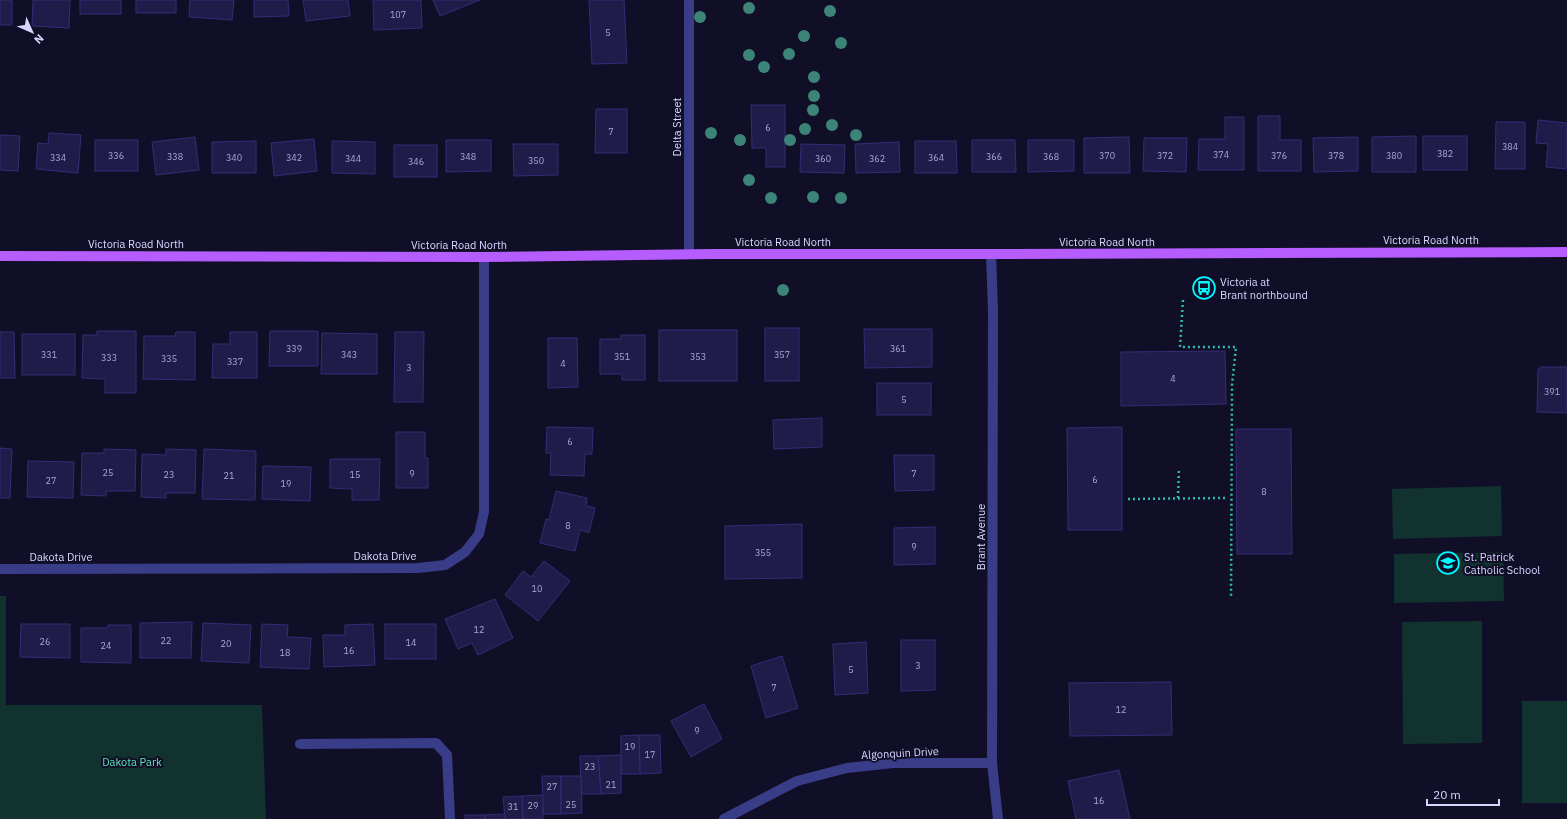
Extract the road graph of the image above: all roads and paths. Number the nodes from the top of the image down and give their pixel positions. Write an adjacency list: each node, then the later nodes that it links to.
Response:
1 (689, 0): 3 (street, Delta Street)
2 (1567, 252): 4 (main road, Victoria Road North)
3 (689, 254): 4 (main road, Victoria Road North); 6 (main road, Victoria Road North)
4 (990, 254): 15 (street, Brant Avenue)
5 (0, 256): 6 (main road, Victoria Road North)
6 (484, 257): 12 (street, Dakota Drive)
7 (1183, 300): 13 (path)
8 (1179, 468): 9 (path)
9 (1178, 498): 10 (path); 11 (path)
10 (1225, 498)
11 (1128, 499)
12 (0, 569)
13 (1232, 598)
14 (300, 744): 16 (street)
15 (992, 763): 17 (street, Algonquin Drive); 18 (street, Brant Avenue)
16 (450, 819)
17 (724, 819)
18 (998, 819)

